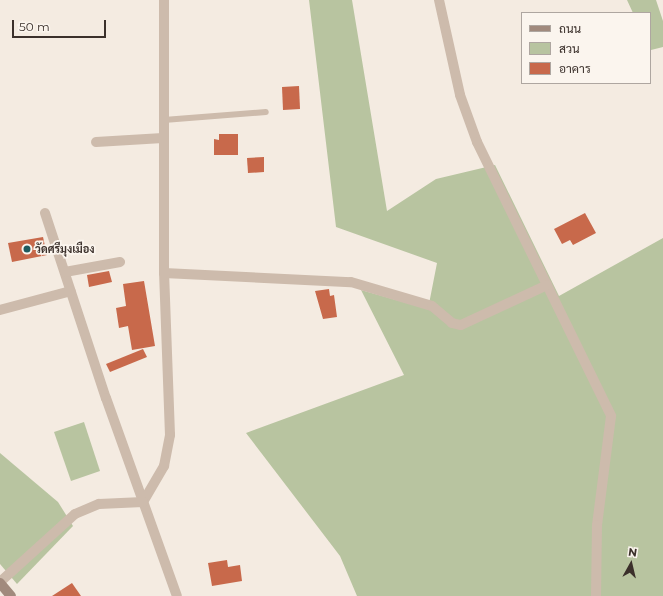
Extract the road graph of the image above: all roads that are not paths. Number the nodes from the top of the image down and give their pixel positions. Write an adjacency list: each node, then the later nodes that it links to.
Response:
1 (164, 0): 4 (street)
2 (439, 0): 11 (street)
3 (266, 112): 4 (lane)
4 (164, 120): 5 (street)
5 (163, 138): 6 (street); 10 (street)
6 (96, 142)
7 (45, 213): 9 (street)
8 (120, 262): 9 (street)
9 (65, 272): 12 (street)
10 (164, 273): 11 (street); 14 (street)
11 (546, 285): 18 (street)
12 (71, 291): 13 (street); 14 (street)
13 (0, 310)
14 (143, 502): 15 (street); 17 (street)
15 (0, 582): 16 (street)
16 (11, 596)
17 (177, 596)
18 (596, 596)

